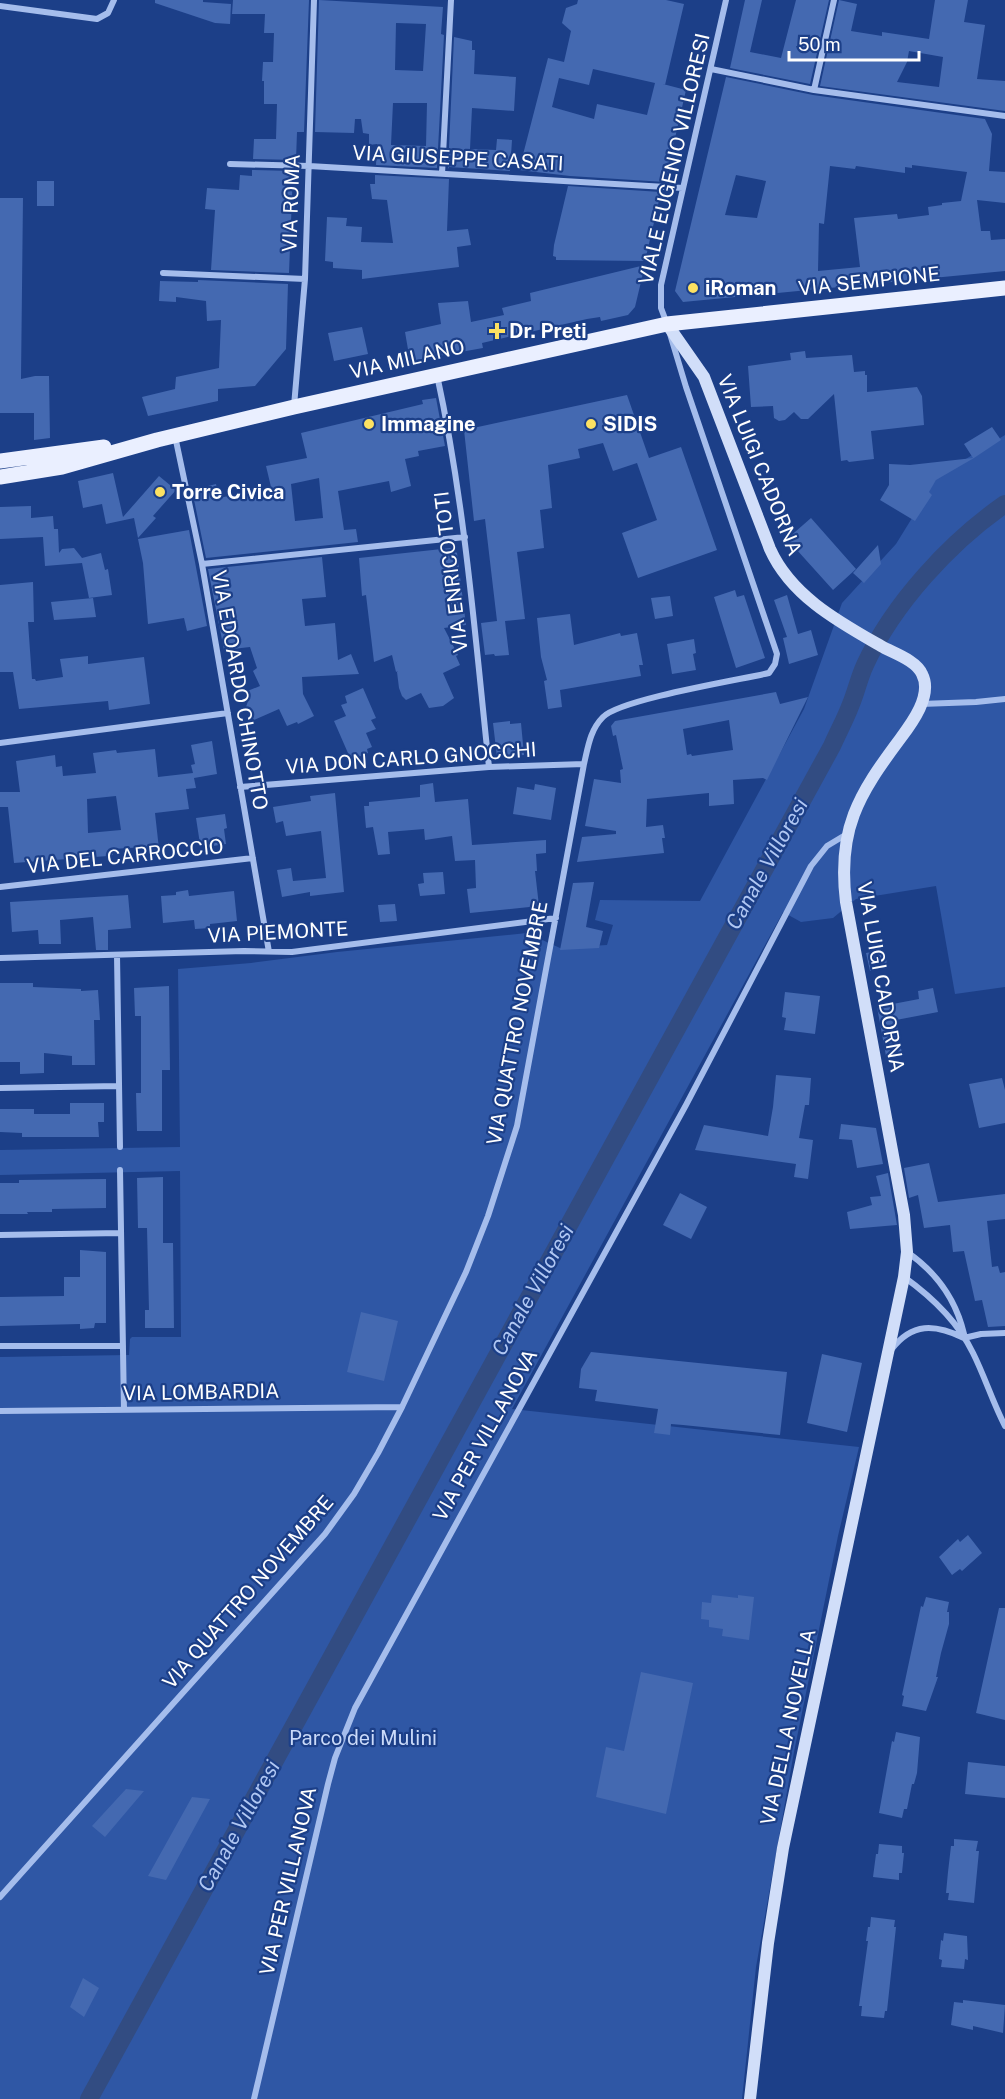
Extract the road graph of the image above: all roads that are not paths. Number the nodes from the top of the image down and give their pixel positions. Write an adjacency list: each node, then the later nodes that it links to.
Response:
1 (114, 0): 6 (street)
2 (314, 0): 11 (street, VIA ROMA)
3 (451, 0): 12 (street)
4 (726, 0): 7 (street, VIALE EUGENIO VILLORESI)
5 (834, 0): 8 (street)
6 (0, 6)
7 (711, 69): 8 (street); 13 (street, VIALE EUGENIO VILLORESI)
8 (814, 90): 9 (street)
9 (1005, 116)
10 (230, 164): 11 (street, VIA GIUSEPPE CASATI)
11 (309, 166): 12 (street, VIA GIUSEPPE CASATI); 15 (street, VIA ROMA)
12 (442, 174): 13 (street, VIA GIUSEPPE CASATI)
13 (683, 188): 17 (street, VIALE EUGENIO VILLORESI)
14 (163, 273): 15 (street)
15 (305, 279): 19 (street, VIA ROMA)
16 (1005, 288): 17 (main road, VIA SEMPIONE)
17 (666, 324): 18 (main road, VIA MILANO); 27 (street, VIA LUIGI CADORNA); 30 (street, VIA QUATTRO NOVEMBRE)
18 (437, 374): 19 (main road, VIA MILANO); 24 (street, VIA ENRICO TOTI)
19 (294, 406): 20 (main road, VIA MILANO)
20 (175, 435): 21 (main road, VIA MILANO); 25 (street, VIA EDOARDO CHINOTTO)
21 (157, 440): 22 (main road, VIA MILANO); 23 (main road, VIA MILANO)
22 (0, 461)
23 (0, 477)
24 (465, 537): 25 (street); 31 (street, VIA ENRICO TOTI)
25 (202, 564): 28 (street, VIA EDOARDO CHINOTTO)
26 (1005, 699): 27 (street)
27 (921, 704): 33 (street, VIA LUIGI CADORNA)
28 (228, 713): 29 (street); 32 (street, VIA EDOARDO CHINOTTO)
29 (0, 743)
30 (584, 764): 31 (street, VIA DON CARLO GNOCCHI); 36 (street, VIA QUATTRO NOVEMBRE)
31 (489, 767): 32 (street, VIA DON CARLO GNOCCHI)
32 (240, 787): 34 (street, VIA EDOARDO CHINOTTO)
33 (847, 833): 46 (street, VIA LUIGI CADORNA); 58 (street, VIA PER VILLANOVA)
34 (253, 858): 35 (street, VIA DEL CARROCCIO); 37 (street, VIA EDOARDO CHINOTTO)
35 (0, 887)
36 (556, 918): 37 (street, VIA PIEMONTE); 53 (street, VIA QUATTRO NOVEMBRE)
37 (269, 952): 38 (street, VIA PIEMONTE)
38 (117, 955): 39 (street, VIA PIEMONTE); 40 (street)
39 (0, 958)
40 (119, 1086): 41 (street); 42 (street)
41 (0, 1088)
42 (120, 1148)
43 (120, 1170): 44 (street)
44 (121, 1233): 45 (street); 51 (street)
45 (0, 1234)
46 (907, 1252): 47 (street, VIA LUIGI CADORNA); 49 (street)
47 (904, 1277): 49 (street); 52 (street, VIA LUIGI CADORNA)
48 (1005, 1333): 49 (street)
49 (964, 1338): 52 (street); 56 (street)
50 (0, 1346): 51 (street)
51 (123, 1346): 54 (street)
52 (884, 1367): 59 (street, VIA DELLA NOVELLA)
53 (402, 1407): 54 (street, VIA LOMBARDIA); 57 (street, VIA QUATTRO NOVEMBRE)
54 (124, 1410): 55 (street, VIA LOMBARDIA)
55 (0, 1411)
56 (1005, 1426)
57 (0, 1897)
58 (254, 2099)
59 (750, 2099)

